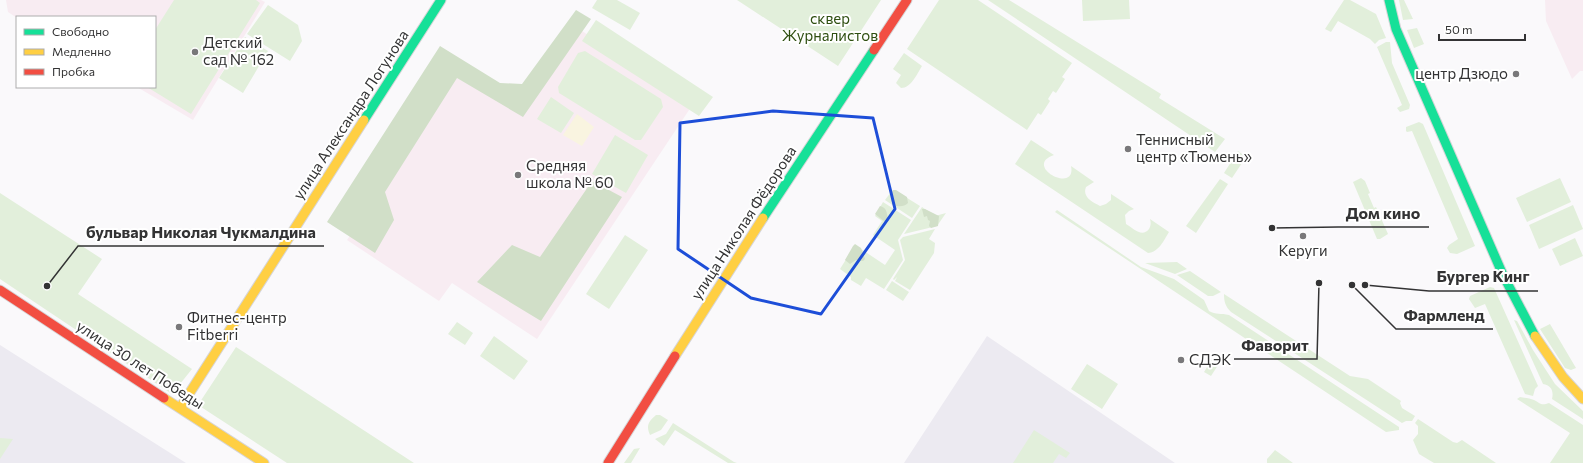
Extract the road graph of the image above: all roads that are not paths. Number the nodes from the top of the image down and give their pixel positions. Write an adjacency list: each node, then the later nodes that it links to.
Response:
1 (442, 0): 6 (street, улица Александра Логунова)
2 (907, 0): 8 (street, улица Николая Фёдорова)
3 (1389, 0): 5 (street)
4 (0, 290): 6 (street, улица 30 лет Победы)
5 (1583, 399)
6 (180, 408): 7 (street, улица 30 лет Победы)
7 (264, 463)
8 (608, 463)

